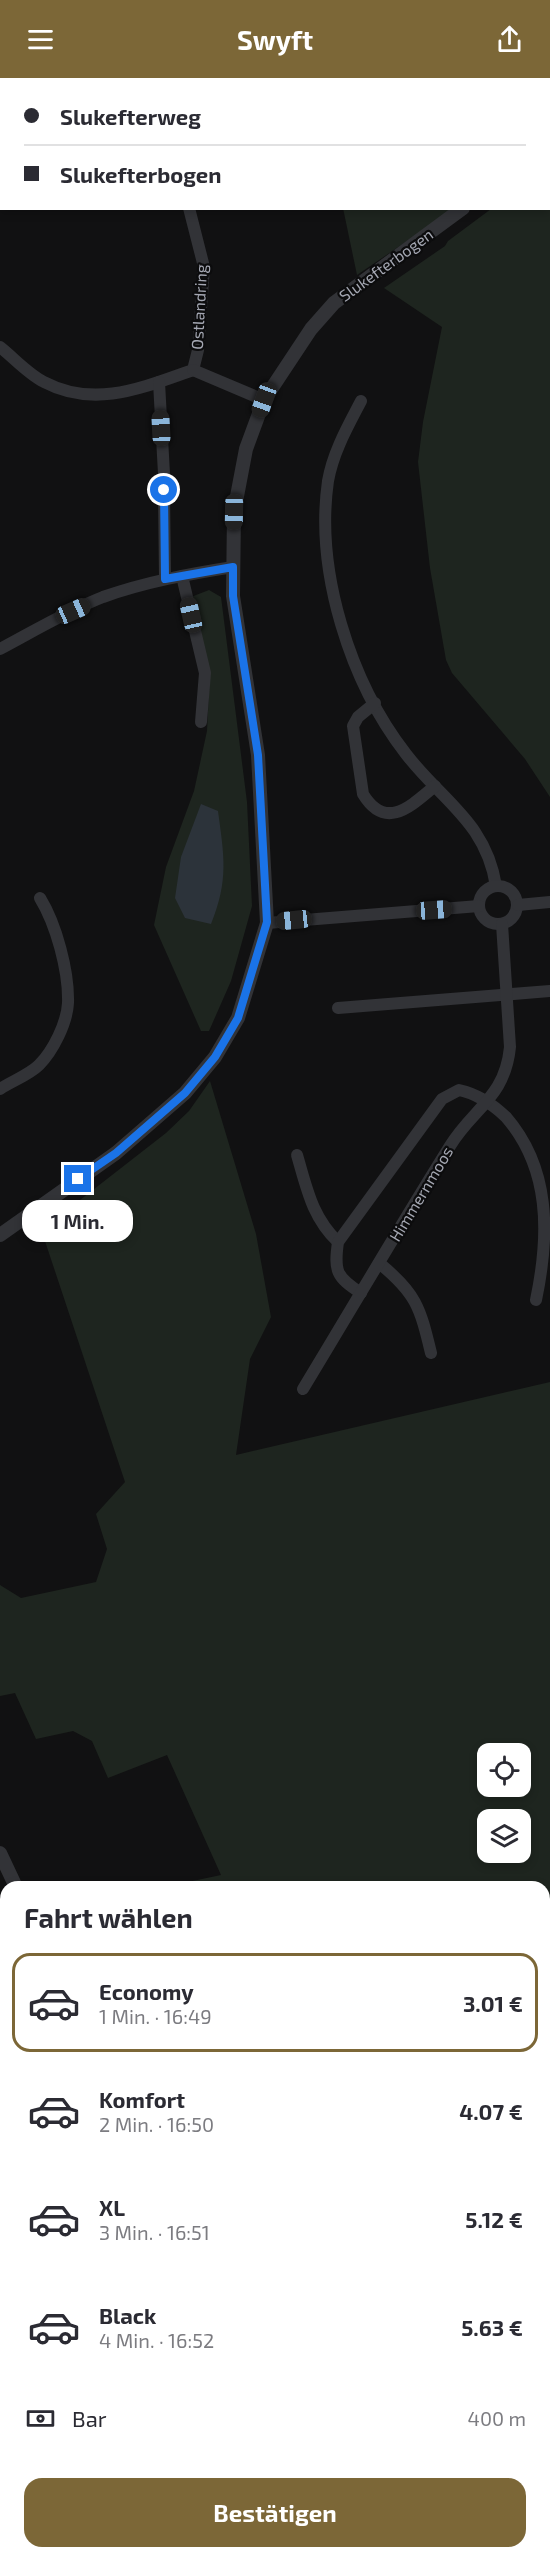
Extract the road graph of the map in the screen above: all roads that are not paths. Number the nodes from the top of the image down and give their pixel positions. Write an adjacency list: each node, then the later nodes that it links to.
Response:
1 (190, 210): 4 (street, Ostlandring)
2 (460, 210): 6 (street, Slukefterbogen)
3 (0, 347): 5 (street, Ostlandring)
4 (193, 370): 5 (street, Ostlandring); 6 (street, Ostlandring)
5 (159, 382): 8 (street)
6 (264, 400): 10 (street, Slukefterbogen)
7 (361, 401): 14 (street)
8 (164, 474)
9 (164, 490): 12 (street)
10 (233, 567): 11 (street); 22 (street, Slukefterbogen)
11 (182, 576): 12 (street); 15 (street)
12 (165, 579): 13 (street)
13 (0, 649)
14 (375, 703): 16 (street); 16 (street)
15 (201, 722)
16 (435, 786): 17 (street)
17 (496, 886): 20 (street); 21 (street)
18 (40, 898): 27 (street)
19 (550, 902): 20 (street)
20 (518, 905): 23 (street)
21 (479, 906): 22 (street); 23 (street)
22 (267, 922): 30 (street, Slukefterbogen)
23 (502, 924): 25 (street, Himmernmoos)
24 (550, 991): 25 (street)
25 (506, 994): 26 (street); 28 (street, Himmernmoos)
26 (338, 1008)
27 (0, 1089)
28 (489, 1102): 31 (street); 32 (street, Himmernmoos); 34 (street)
29 (297, 1155): 31 (street)
30 (0, 1235)
31 (338, 1242): 33 (street)
32 (379, 1263): 33 (street, Himmernmoos); 35 (street)
33 (361, 1293): 36 (street, Himmernmoos)
34 (536, 1300)
35 (431, 1353)
36 (303, 1389)
37 (0, 1853): 38 (street)
38 (13, 1881)

